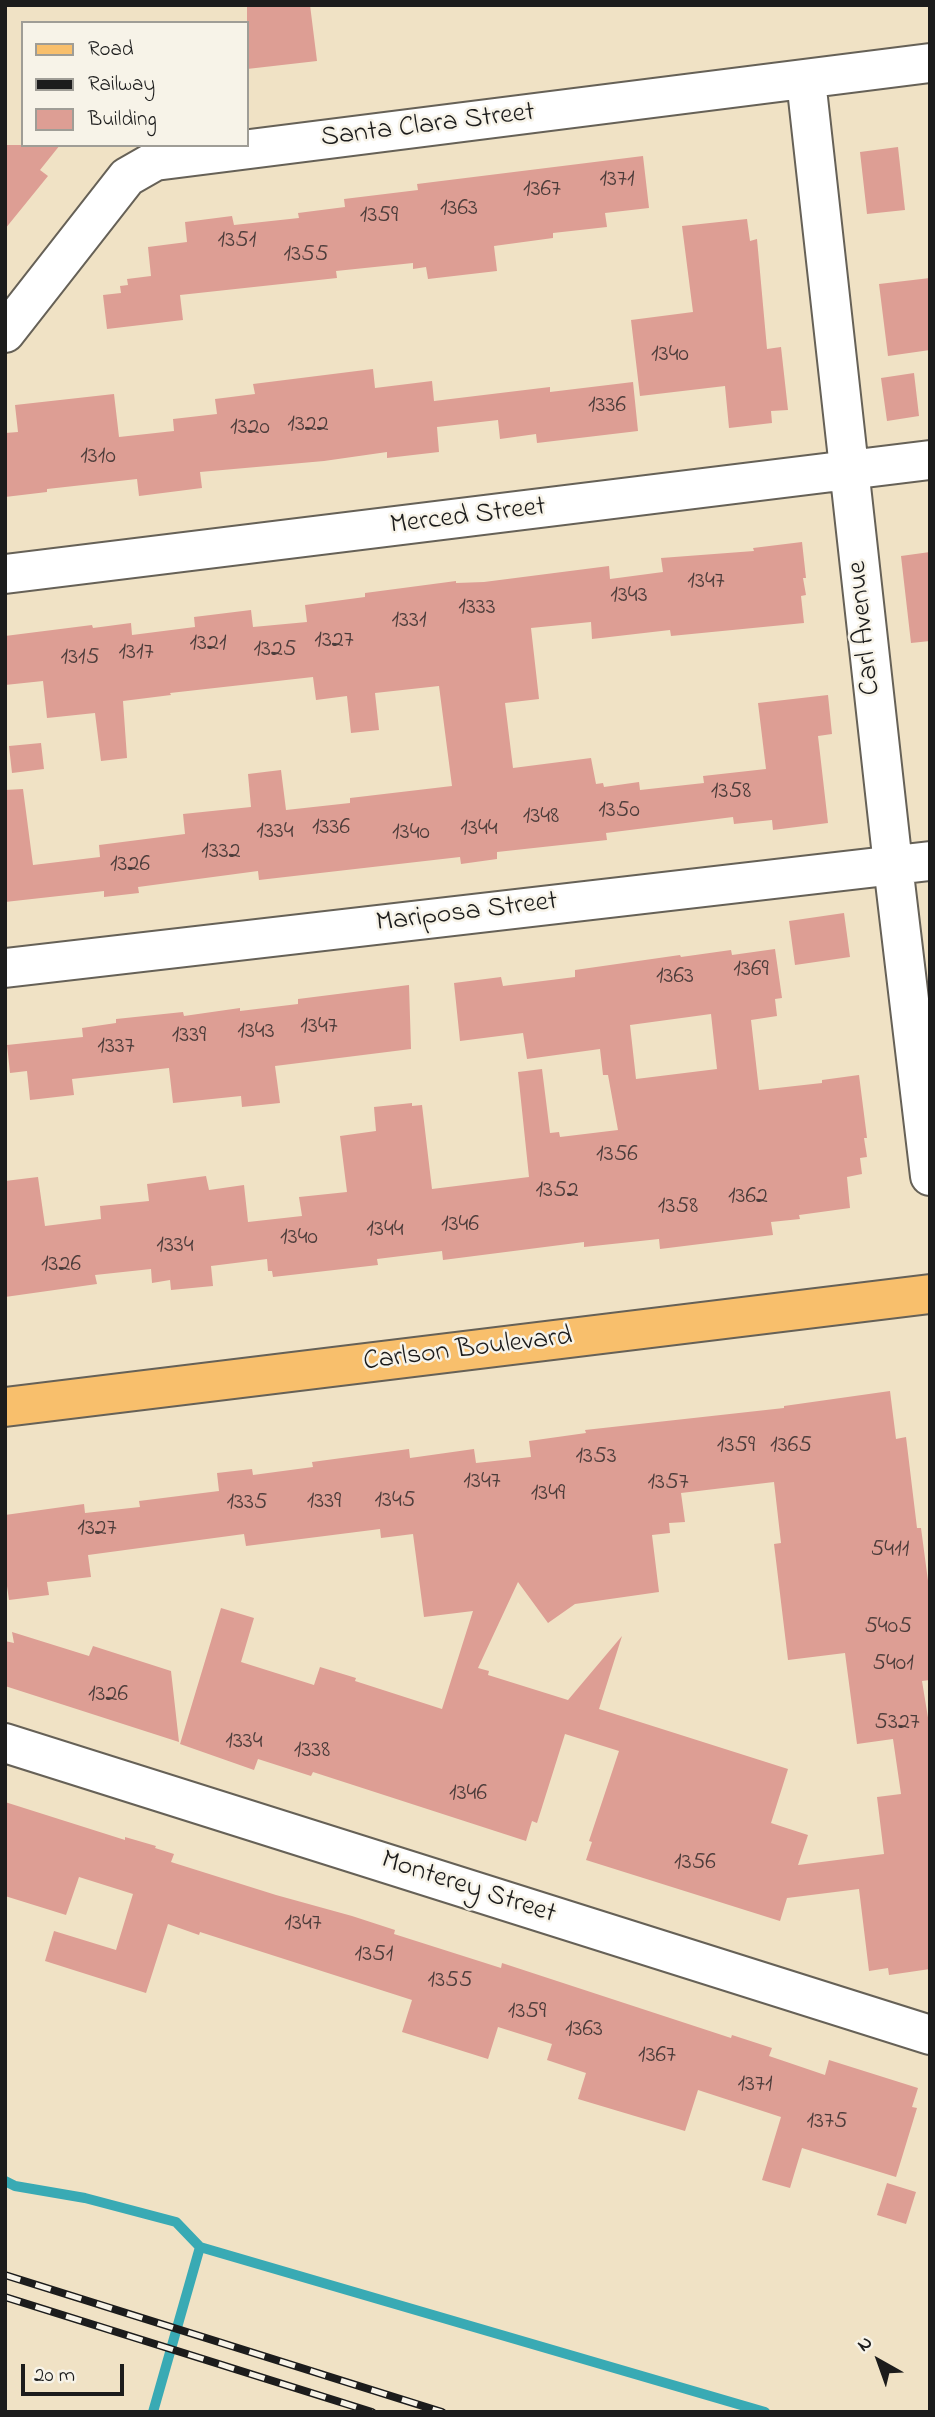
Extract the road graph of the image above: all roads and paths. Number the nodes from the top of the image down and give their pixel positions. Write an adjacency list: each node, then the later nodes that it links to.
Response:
1 (930, 63): 2 (street, Santa Clara Street)
2 (806, 80): 3 (street, Santa Clara Street); 5 (street, Carl Avenue)
3 (5, 333)
4 (930, 460): 5 (street, Merced Street)
5 (849, 472): 6 (street, Merced Street); 8 (street, Carl Avenue)
6 (5, 574)
7 (930, 861): 8 (street, Mariposa Street)
8 (893, 865): 9 (street, Mariposa Street); 10 (street, Carl Avenue)
9 (5, 968)
10 (930, 1176)
11 (930, 1294): 12 (main road, Carlson Boulevard)
12 (5, 1407)
13 (5, 1743): 14 (street, Monterey Street)
14 (930, 2035)

